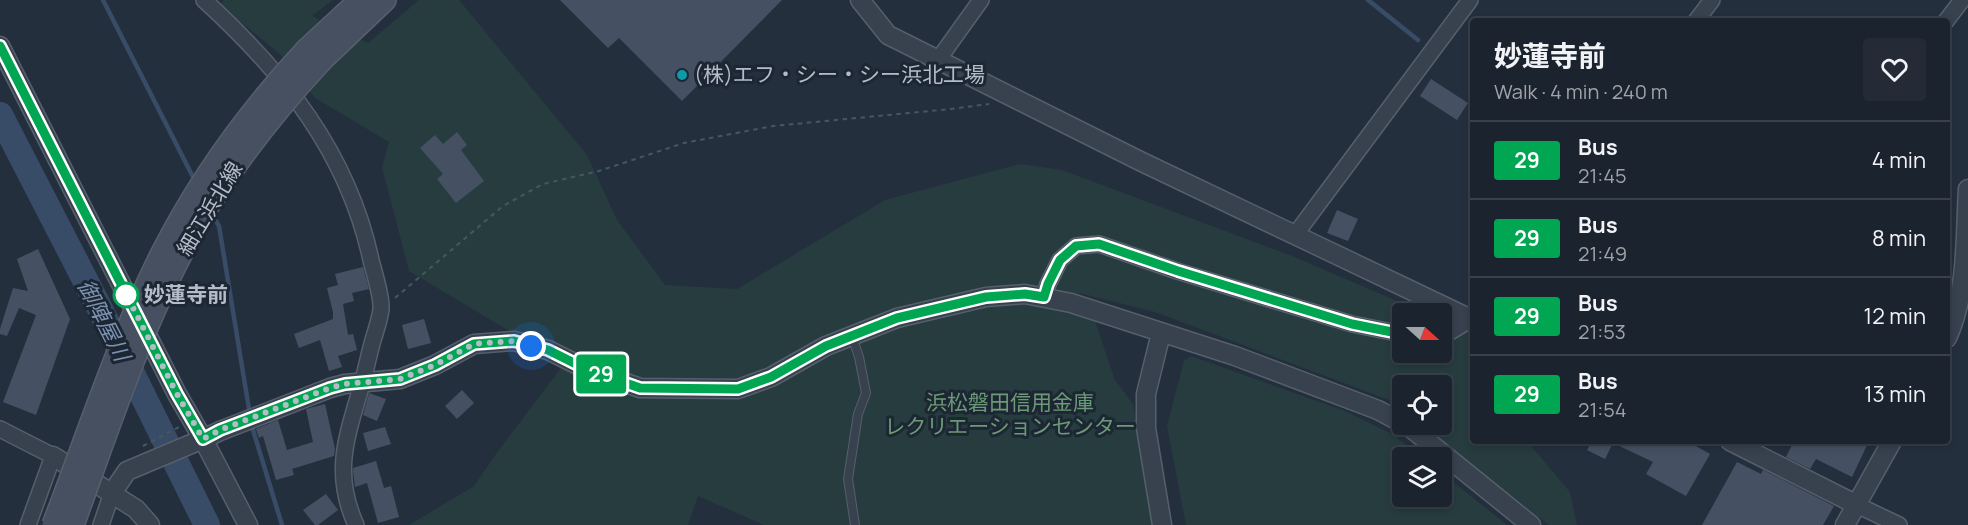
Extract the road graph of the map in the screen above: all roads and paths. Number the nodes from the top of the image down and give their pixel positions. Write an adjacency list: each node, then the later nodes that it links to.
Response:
1 (204, 0): 18 (street)
2 (360, 0): 12 (main road, 細江浜北線)
3 (385, 0): 12 (main road, 細江浜北線)
4 (860, 0): 13 (street)
5 (981, 0): 13 (street)
6 (1470, 0): 16 (street)
7 (1712, 0): 9 (street)
8 (1965, 0): 10 (street)
9 (1698, 18)
10 (1949, 18)
11 (0, 46): 31 (street)
12 (315, 54): 39 (main road, 細江浜北線, bridge); 40 (main road, 細江浜北線, bridge)
13 (938, 60): 14 (street)
14 (1018, 99): 16 (street); 18 (path)
15 (1968, 189): 21 (street)
16 (1295, 235): 19 (street)
17 (1044, 297): 23 (street); 24 (street); 25 (street)
18 (381, 307): 26 (street)
19 (1470, 318)
20 (1470, 320): 22 (street)
21 (1950, 329)
22 (1452, 331)
23 (1392, 332)
24 (1161, 333): 27 (street); 46 (street)
25 (852, 336): 26 (street); 45 (lane)
26 (362, 383): 31 (street); 44 (street)
27 (1392, 418)
28 (0, 429): 35 (street)
29 (173, 429): 32 (path)
30 (1418, 435): 47 (street)
31 (203, 439): 36 (street); 43 (street)
32 (147, 442)
33 (1736, 444): 37 (street)
34 (1890, 444): 37 (street)
35 (53, 456): 36 (street); 38 (street)
36 (112, 493): 41 (street); 42 (street)
37 (1857, 505): 48 (street); 49 (street)
38 (28, 525)
39 (53, 525)
40 (73, 525)
41 (101, 525)
42 (150, 525)
43 (248, 525)
44 (356, 525)
45 (855, 525)
46 (1162, 525)
47 (1531, 525)
48 (1845, 525)
49 (1899, 525)

